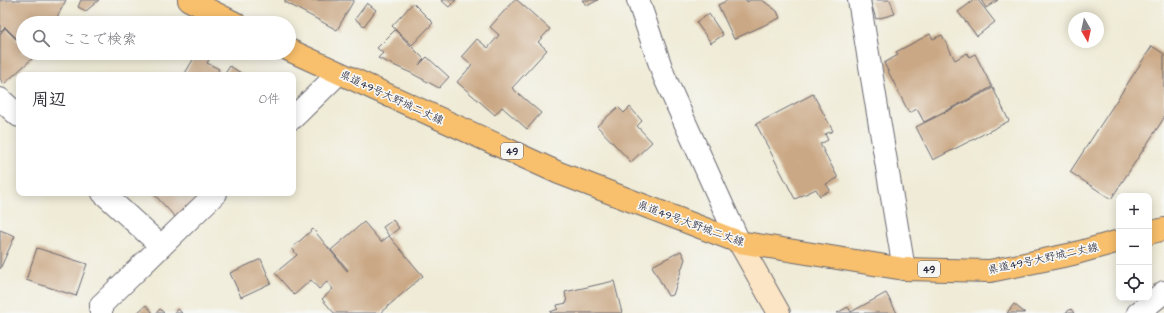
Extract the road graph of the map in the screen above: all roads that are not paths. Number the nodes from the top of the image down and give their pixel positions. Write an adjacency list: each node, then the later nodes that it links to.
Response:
1 (189, 0): 4 (main road)
2 (638, 0): 14 (street)
3 (858, 0): 17 (street)
4 (221, 16)
5 (296, 53): 6 (main road, 県道49号大野城二丈線 / 49)
6 (339, 73): 9 (street); 14 (main road, 県道49号大野城二丈線 / 49)
7 (0, 99): 8 (street)
8 (16, 113)
9 (296, 115)
10 (106, 196): 16 (street)
11 (213, 196): 16 (street)
12 (1164, 229): 13 (main road)
13 (1152, 232)
14 (739, 242): 17 (main road, 県道49号大野城二丈線 / 49); 20 (main road)
15 (1116, 242): 17 (main road, 県道49号大野城二丈線 / 49)
16 (161, 246): 19 (street)
17 (904, 269)
18 (1164, 292): 21 (street)
19 (101, 313)
20 (779, 313)
21 (1138, 313)

